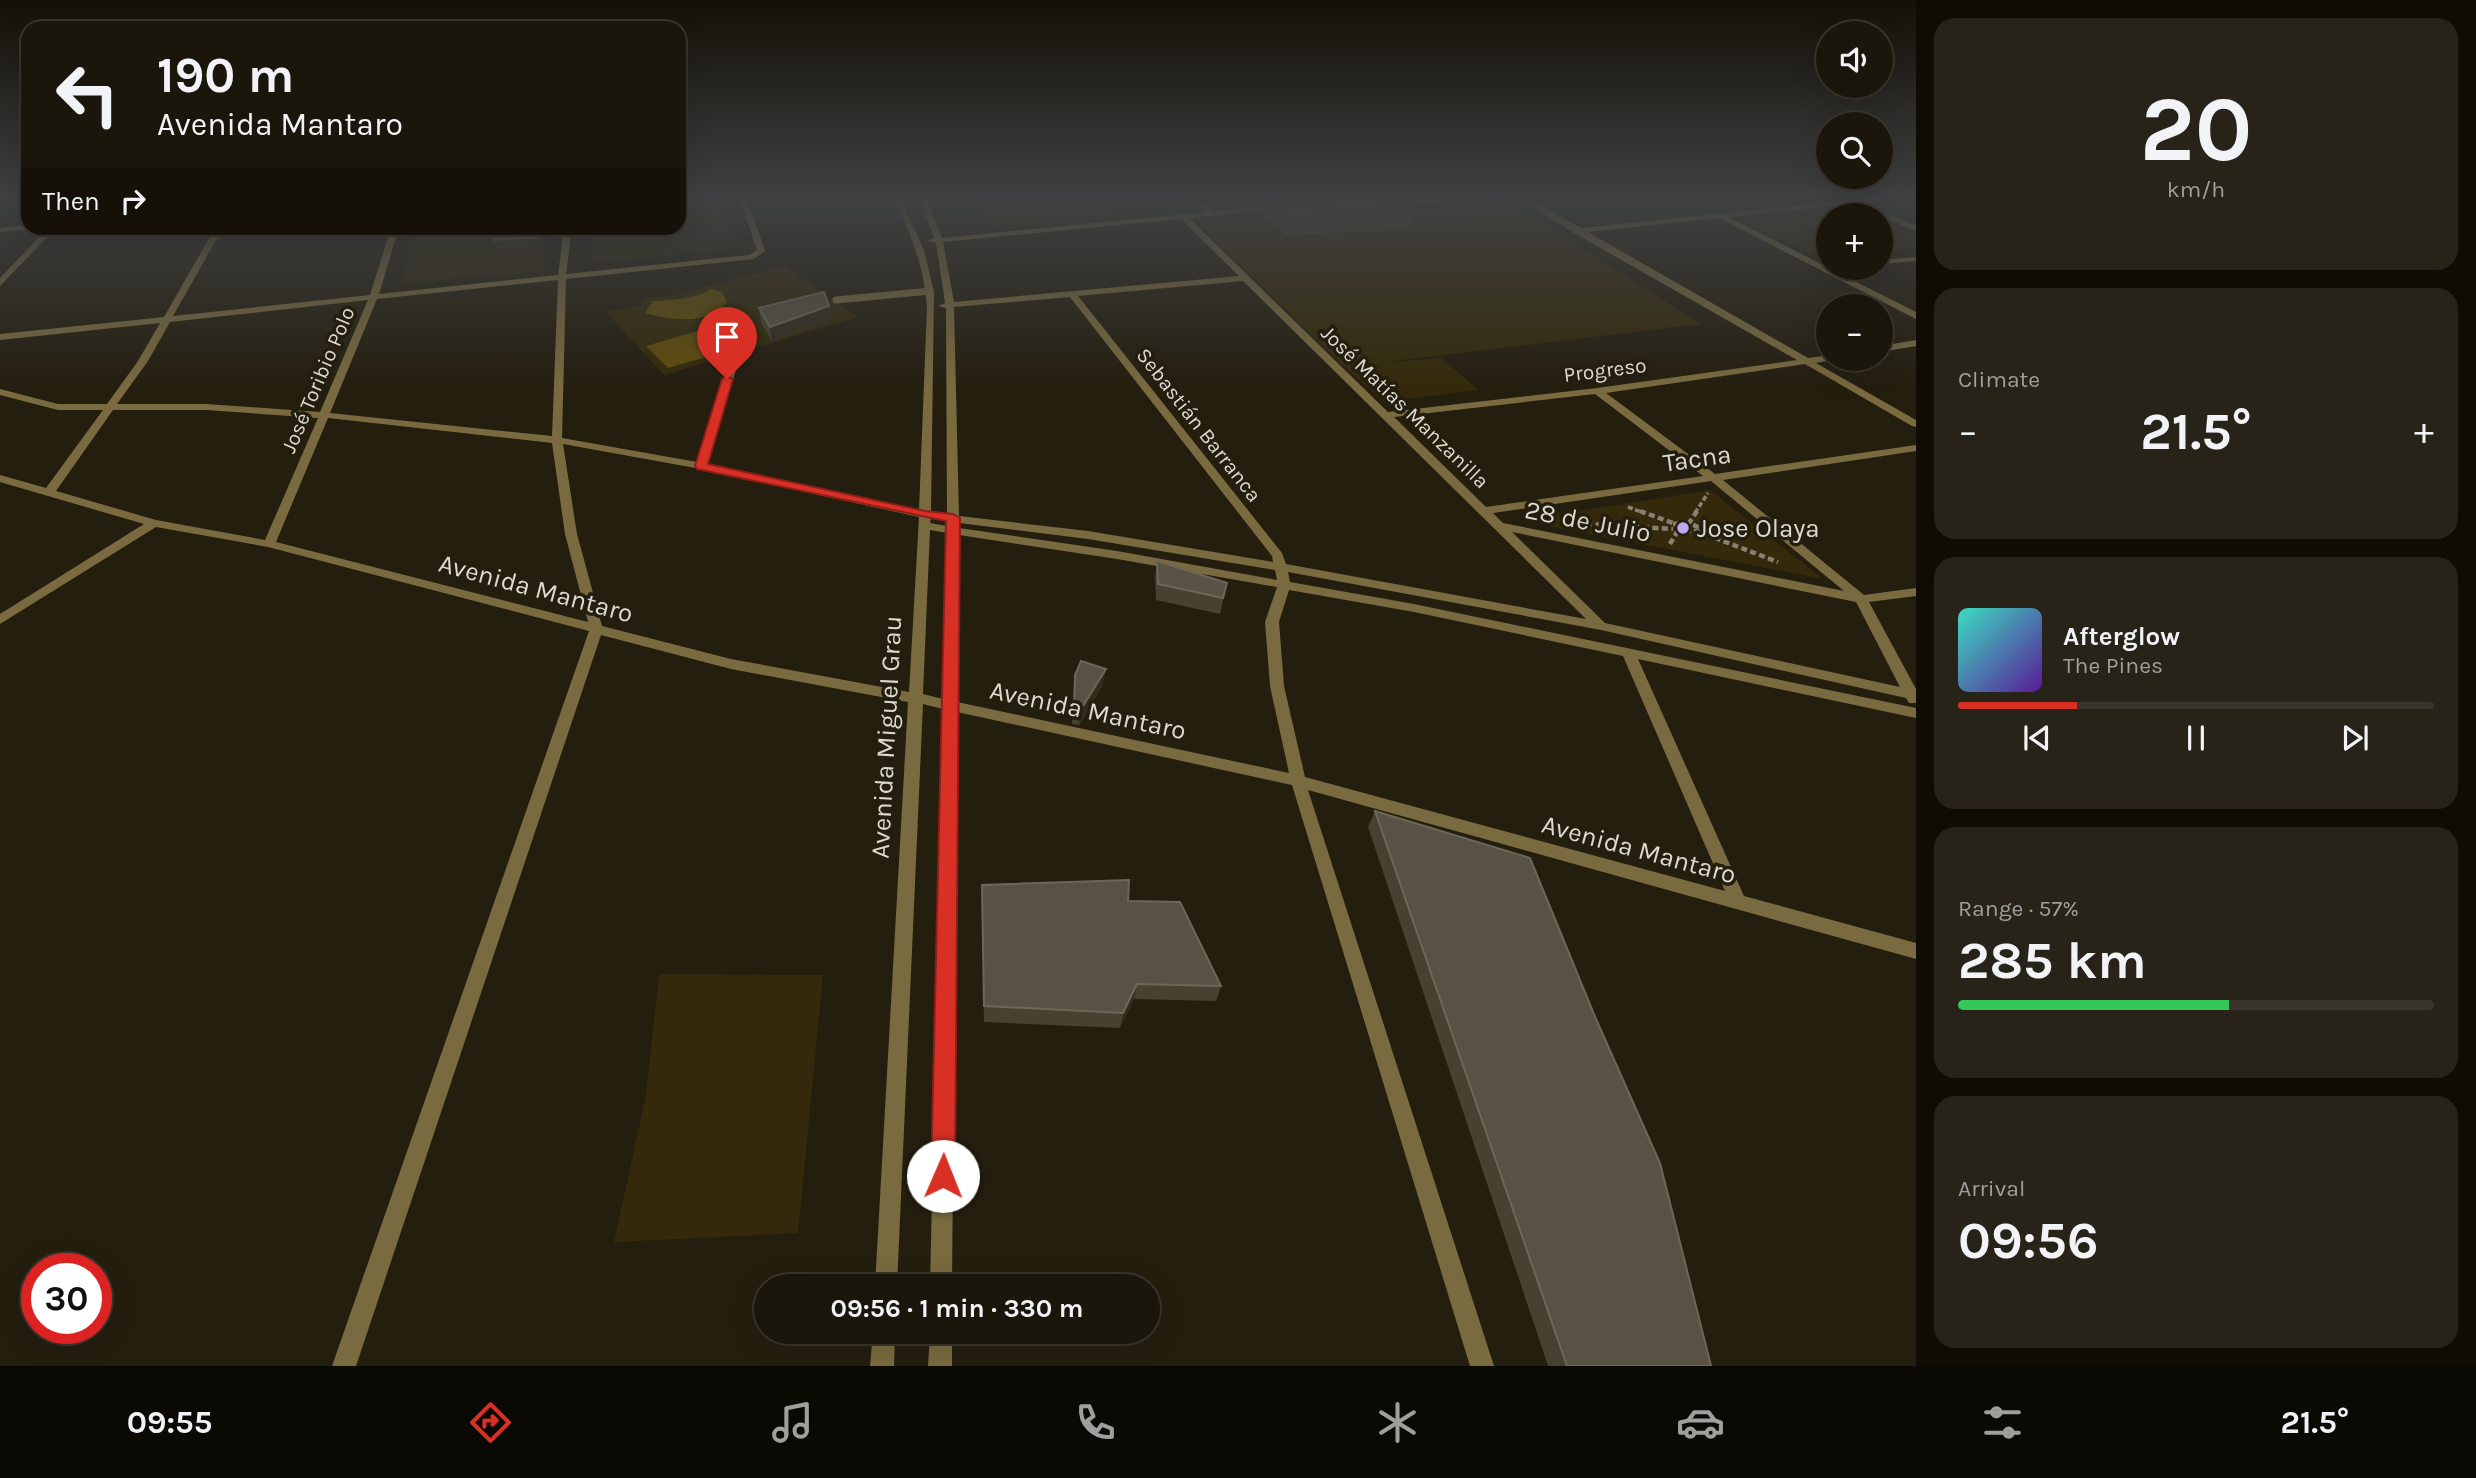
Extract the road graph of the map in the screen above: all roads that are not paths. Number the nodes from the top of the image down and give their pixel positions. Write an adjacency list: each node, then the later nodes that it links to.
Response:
1 (21, 261): 13 (street)
2 (200, 261): 21 (street)
3 (385, 261): 16 (street, José Toribio Polo)
4 (564, 261): 10 (street)
5 (702, 261): 10 (street)
6 (924, 261): 14 (street, Avenida Miguel Grau)
7 (942, 261): 18 (street)
8 (1227, 261): 11 (street, José Matías Manzanilla)
9 (1631, 261): 27 (street)
10 (562, 275): 16 (street); 34 (street)
11 (1245, 278): 15 (street); 32 (street, José Matías Manzanilla)
12 (1850, 280): 20 (street)
13 (0, 283)
14 (930, 291): 17 (lane); 19 (street, Avenida Miguel Grau)
15 (1073, 295): 18 (street); 46 (street, Sebastián Barranca)
16 (374, 297): 21 (street); 31 (street, José Toribio Polo)
17 (836, 300)
18 (950, 306): 19 (street); 43 (street)
19 (930, 307): 41 (street, Avenida Miguel Grau)
20 (1916, 316)
21 (167, 320): 22 (street); 30 (street)
22 (0, 337)
23 (1916, 343): 24 (street)
24 (1893, 347)
25 (735, 357): 36 (street)
26 (1816, 360): 27 (street, Progreso)
27 (1807, 361): 29 (street, Progreso); 33 (street)
28 (0, 391): 30 (street)
29 (1597, 391): 32 (street, Progreso); 38 (street)
30 (110, 407): 31 (street); 39 (street)
31 (324, 415): 34 (street); 45 (street, José Toribio Polo)
32 (1386, 415): 40 (street, José Matías Manzanilla)
33 (1916, 424)
34 (557, 440): 36 (street); 51 (street)
35 (1916, 448): 38 (street, Tacna)
36 (701, 466): 41 (street)
37 (0, 478): 39 (street, Avenida Mantaro)
38 (1715, 479): 40 (street, Tacna); 48 (street)
39 (50, 491): 42 (street, Avenida Mantaro)
40 (1484, 511): 44 (street, José Matías Manzanilla)
41 (925, 520): 43 (street); 54 (street, Avenida Miguel Grau)
42 (154, 523): 45 (street, Avenida Mantaro); 49 (street)
43 (953, 525): 46 (street); 55 (street)
44 (1499, 526): 48 (street, 28 de Julio); 50 (street, José Matías Manzanilla)
45 (269, 544): 51 (street, Avenida Mantaro)
46 (1282, 575): 50 (street); 52 (street); 57 (street)
47 (1916, 592): 48 (street, 28 de Julio)
48 (1861, 599): 53 (street)
49 (0, 620)
50 (1601, 626): 53 (street)
51 (596, 629): 54 (street, Avenida Mantaro); 64 (street)
52 (1628, 652): 56 (street); 58 (street)
53 (1915, 697)
54 (916, 698): 55 (street, Avenida Mantaro); 60 (street, Avenida Miguel Grau)
55 (949, 705): 57 (street, Avenida Mantaro); 61 (street)
56 (1916, 713)
57 (1298, 781): 58 (street, Avenida Mantaro); 67 (street)
58 (1738, 902): 59 (street, Avenida Mantaro)
59 (1916, 951)
60 (887, 1274)
61 (942, 1274)
62 (883, 1344): 65 (street)
63 (941, 1344): 66 (street)
64 (344, 1366)
65 (882, 1366)
66 (940, 1366)
67 (1482, 1366)

